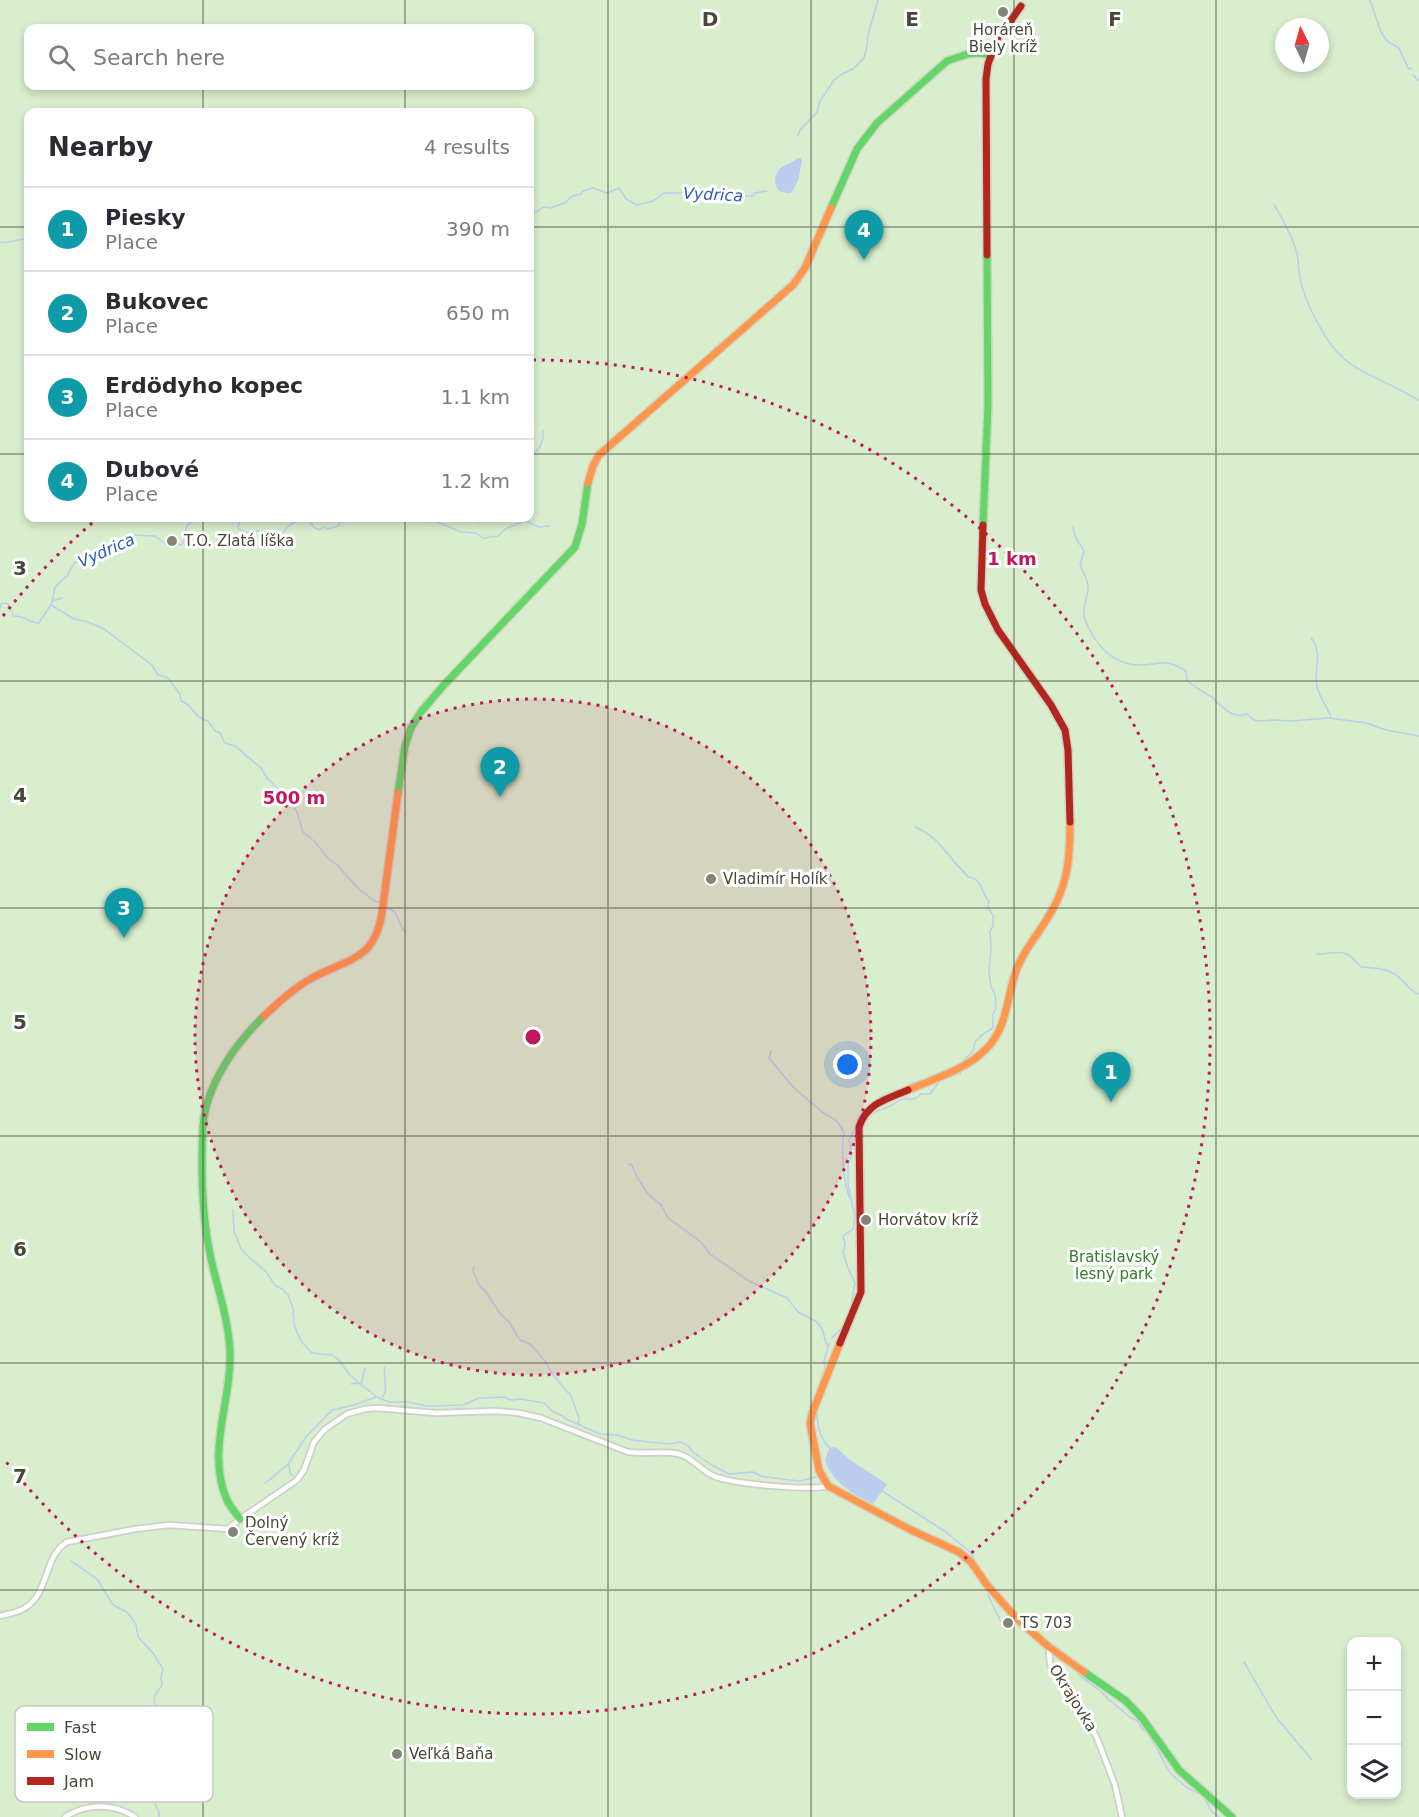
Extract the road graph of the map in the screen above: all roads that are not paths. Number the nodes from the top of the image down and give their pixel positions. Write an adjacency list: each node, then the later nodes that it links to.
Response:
1 (1021, 6): 2 (street)
2 (990, 55): 3 (street); 4 (street)
3 (828, 1486): 4 (street); 6 (street)
4 (240, 1520): 5 (street)
5 (0, 1616)
6 (1049, 1647): 9 (street, Okrajovka); 10 (street)
7 (65, 1817): 8 (street)
8 (135, 1817)
9 (1122, 1817)
10 (1232, 1817)

